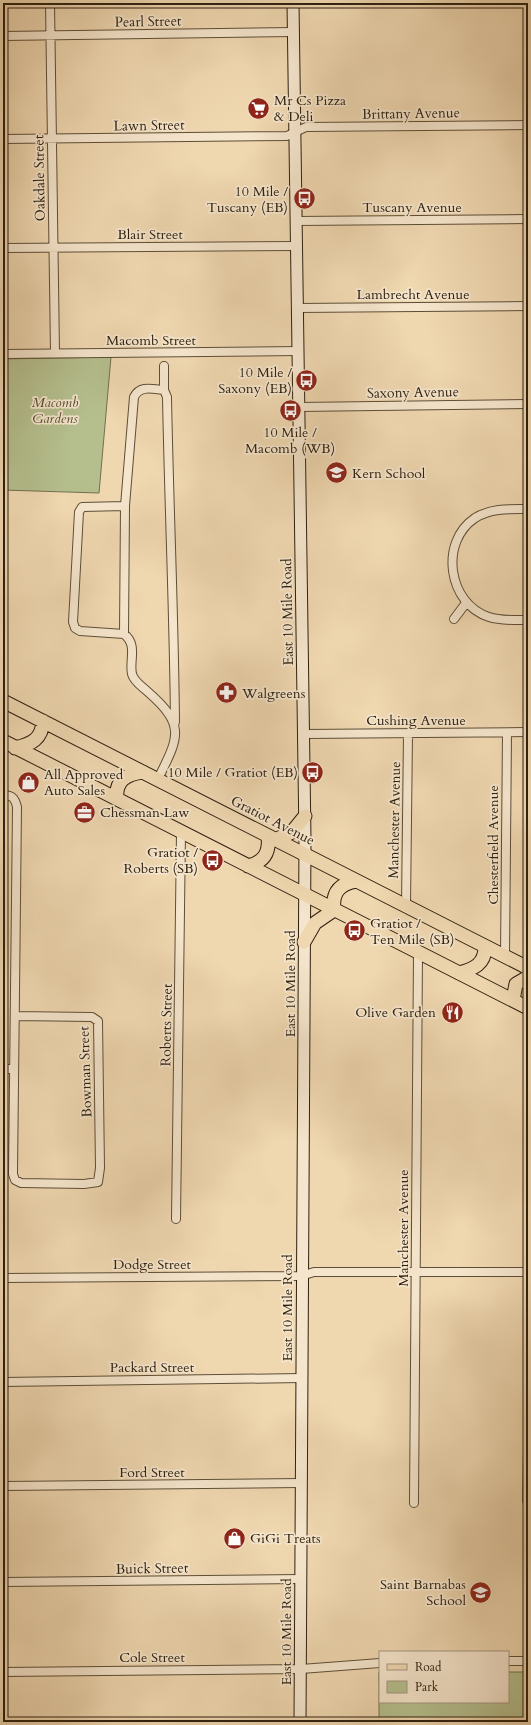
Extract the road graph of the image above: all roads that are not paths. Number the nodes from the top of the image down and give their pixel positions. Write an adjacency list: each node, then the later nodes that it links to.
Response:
1 (50, 3): 4 (street, Oakdale Street)
2 (293, 3): 3 (main road)
3 (293, 32): 4 (street, Pearl Street); 7 (main road)
4 (50, 35): 5 (street, Pearl Street); 9 (street, Oakdale Street)
5 (3, 36)
6 (528, 125): 7 (street, Brittany Avenue)
7 (295, 134): 9 (street, Lawn Street); 11 (main road)
8 (3, 139): 9 (street, Lawn Street)
9 (51, 139): 14 (street, Oakdale Street)
10 (528, 219): 11 (street, Tuscany Avenue)
11 (296, 221): 12 (main road, East 10 Mile Road)
12 (296, 246): 14 (street, Blair Street); 16 (main road, East 10 Mile Road)
13 (3, 248): 14 (street, Blair Street)
14 (53, 248): 18 (street, Oakdale Street)
15 (528, 306): 16 (street, Lambrecht Avenue)
16 (297, 308): 17 (main road, East 10 Mile Road)
17 (298, 351): 18 (street, Macomb Street); 23 (main road, East 10 Mile Road)
18 (55, 353): 19 (street, Macomb Street)
19 (3, 354)
20 (164, 366): 21 (street)
21 (164, 390): 24 (street); 32 (street)
22 (528, 404): 23 (street, Saxony Avenue)
23 (299, 407): 35 (main road, East 10 Mile Road)
24 (125, 506): 29 (street); 29 (street)
25 (528, 509): 26 (street)
26 (466, 603): 27 (street); 28 (street)
27 (454, 619)
28 (528, 620)
29 (124, 634): 32 (street)
30 (3, 700): 31 (main road, Gratiot Avenue)
31 (43, 721): 38 (main road); 39 (main road, Gratiot Avenue)
32 (175, 722): 40 (street)
33 (528, 732): 34 (street, Cushing Avenue)
34 (507, 733): 36 (street, Cushing Avenue); 55 (street, Chesterfield Avenue)
35 (304, 734): 36 (street, Cushing Avenue); 43 (main road, East 10 Mile Road)
36 (408, 734): 50 (street, Manchester Avenue)
37 (3, 741): 38 (main road)
38 (15, 748): 42 (main road)
39 (142, 772): 40 (main road, Gratiot Avenue); 42 (main road)
40 (158, 779): 45 (main road, Gratiot Avenue)
41 (3, 795): 61 (street)
42 (117, 799): 44 (main road)
43 (305, 816): 45 (main road); 46 (main road, East 10 Mile Road)
44 (181, 832): 47 (main road); 64 (street, Roberts Street)
45 (272, 838): 46 (main road, Gratiot Avenue); 47 (main road)
46 (305, 855): 48 (main road, Gratiot Avenue); 49 (main road, East 10 Mile Road)
47 (248, 866): 49 (main road)
48 (356, 881): 50 (main road, Gratiot Avenue); 51 (main road)
49 (305, 895): 51 (main road); 52 (main road, East 10 Mile Road)
50 (406, 906): 53 (main road, Gratiot Avenue)
51 (334, 910): 52 (main road); 54 (main road)
52 (304, 942): 67 (main road, East 10 Mile Road)
53 (485, 947): 55 (main road, Gratiot Avenue); 57 (main road)
54 (418, 952): 57 (main road); 65 (street, Manchester Avenue)
55 (505, 957): 56 (main road, Gratiot Avenue)
56 (528, 968)
57 (459, 973): 59 (main road)
58 (528, 977): 59 (main road)
59 (513, 1000): 60 (main road)
60 (528, 1008)
61 (15, 1016): 63 (street); 63 (street, Bowman Street)
62 (3, 1069): 63 (street)
63 (13, 1069)
64 (176, 1219)
65 (415, 1272): 66 (street, Dodge Street); 67 (street, Dodge Street); 75 (street, Manchester Avenue)
66 (528, 1272)
67 (301, 1276): 68 (street, Dodge Street); 69 (main road, East 10 Mile Road)
68 (3, 1278)
69 (302, 1378): 70 (street, Packard Street); 72 (main road, East 10 Mile Road)
70 (3, 1382)
71 (528, 1450): 74 (street)
72 (301, 1483): 73 (street, Ford Street); 76 (main road, East 10 Mile Road)
73 (3, 1486)
74 (527, 1501)
75 (414, 1503)
76 (301, 1579): 77 (street, Buick Street); 81 (main road, East 10 Mile Road)
77 (3, 1582)
78 (509, 1661): 79 (street)
79 (528, 1661)
80 (379, 1663): 81 (street, Cole Street)
81 (301, 1669): 82 (street, Cole Street); 83 (main road, East 10 Mile Road)
82 (3, 1672)
83 (300, 1722)

